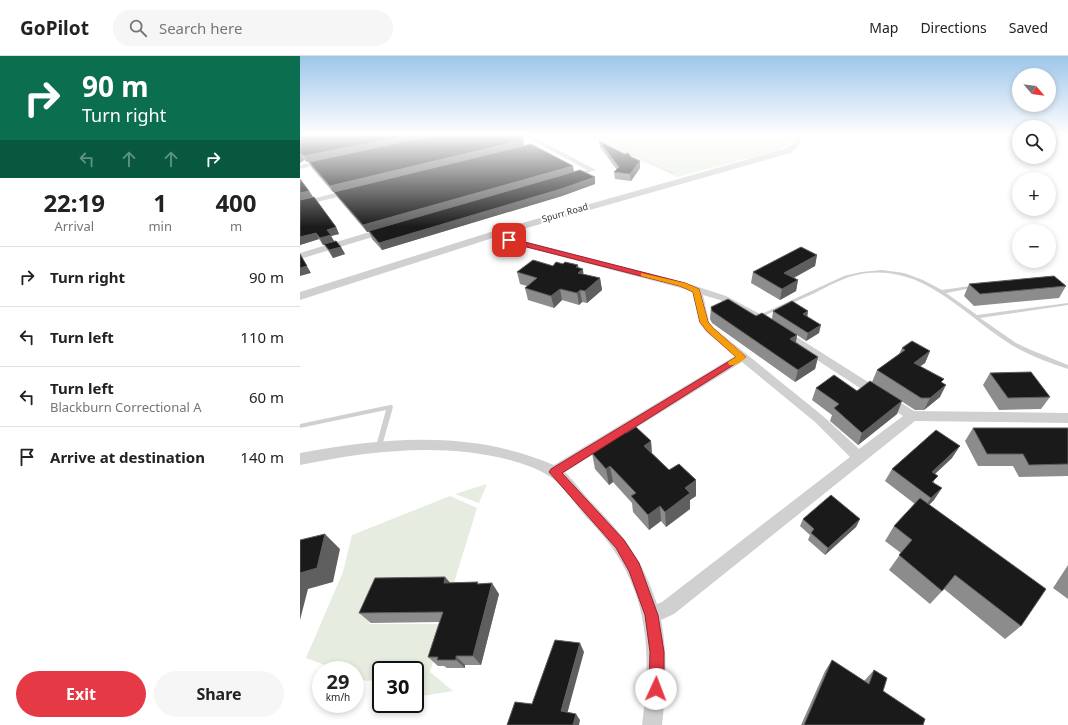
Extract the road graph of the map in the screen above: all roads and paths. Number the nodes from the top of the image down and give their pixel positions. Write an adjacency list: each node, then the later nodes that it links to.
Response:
1 (583, 165): 4 (street)
2 (656, 165): 5 (path)
3 (736, 165): 5 (street, Spurr Road)
4 (563, 179)
5 (686, 179): 9 (street, Spurr Road)
6 (361, 189): 7 (street)
7 (300, 204)
8 (398, 227): 10 (street)
9 (498, 233): 12 (street); 14 (street, Spurr Road)
10 (300, 256)
11 (979, 286): 13 (lane)
12 (697, 290): 16 (street); 18 (street)
13 (942, 292): 16 (lane); 17 (lane)
14 (300, 296)
15 (1068, 304): 17 (lane)
16 (758, 317): 20 (street)
17 (976, 317): 19 (lane)
18 (741, 357): 24 (street); 26 (street)
19 (1068, 367)
20 (912, 416): 21 (street); 24 (street)
21 (1068, 418)
22 (300, 426): 23 (lane)
23 (379, 446): 25 (street); 26 (street)
24 (858, 457): 27 (street)
25 (300, 459)
26 (554, 472): 27 (street)
27 (652, 615): 28 (street)
28 (652, 725)

